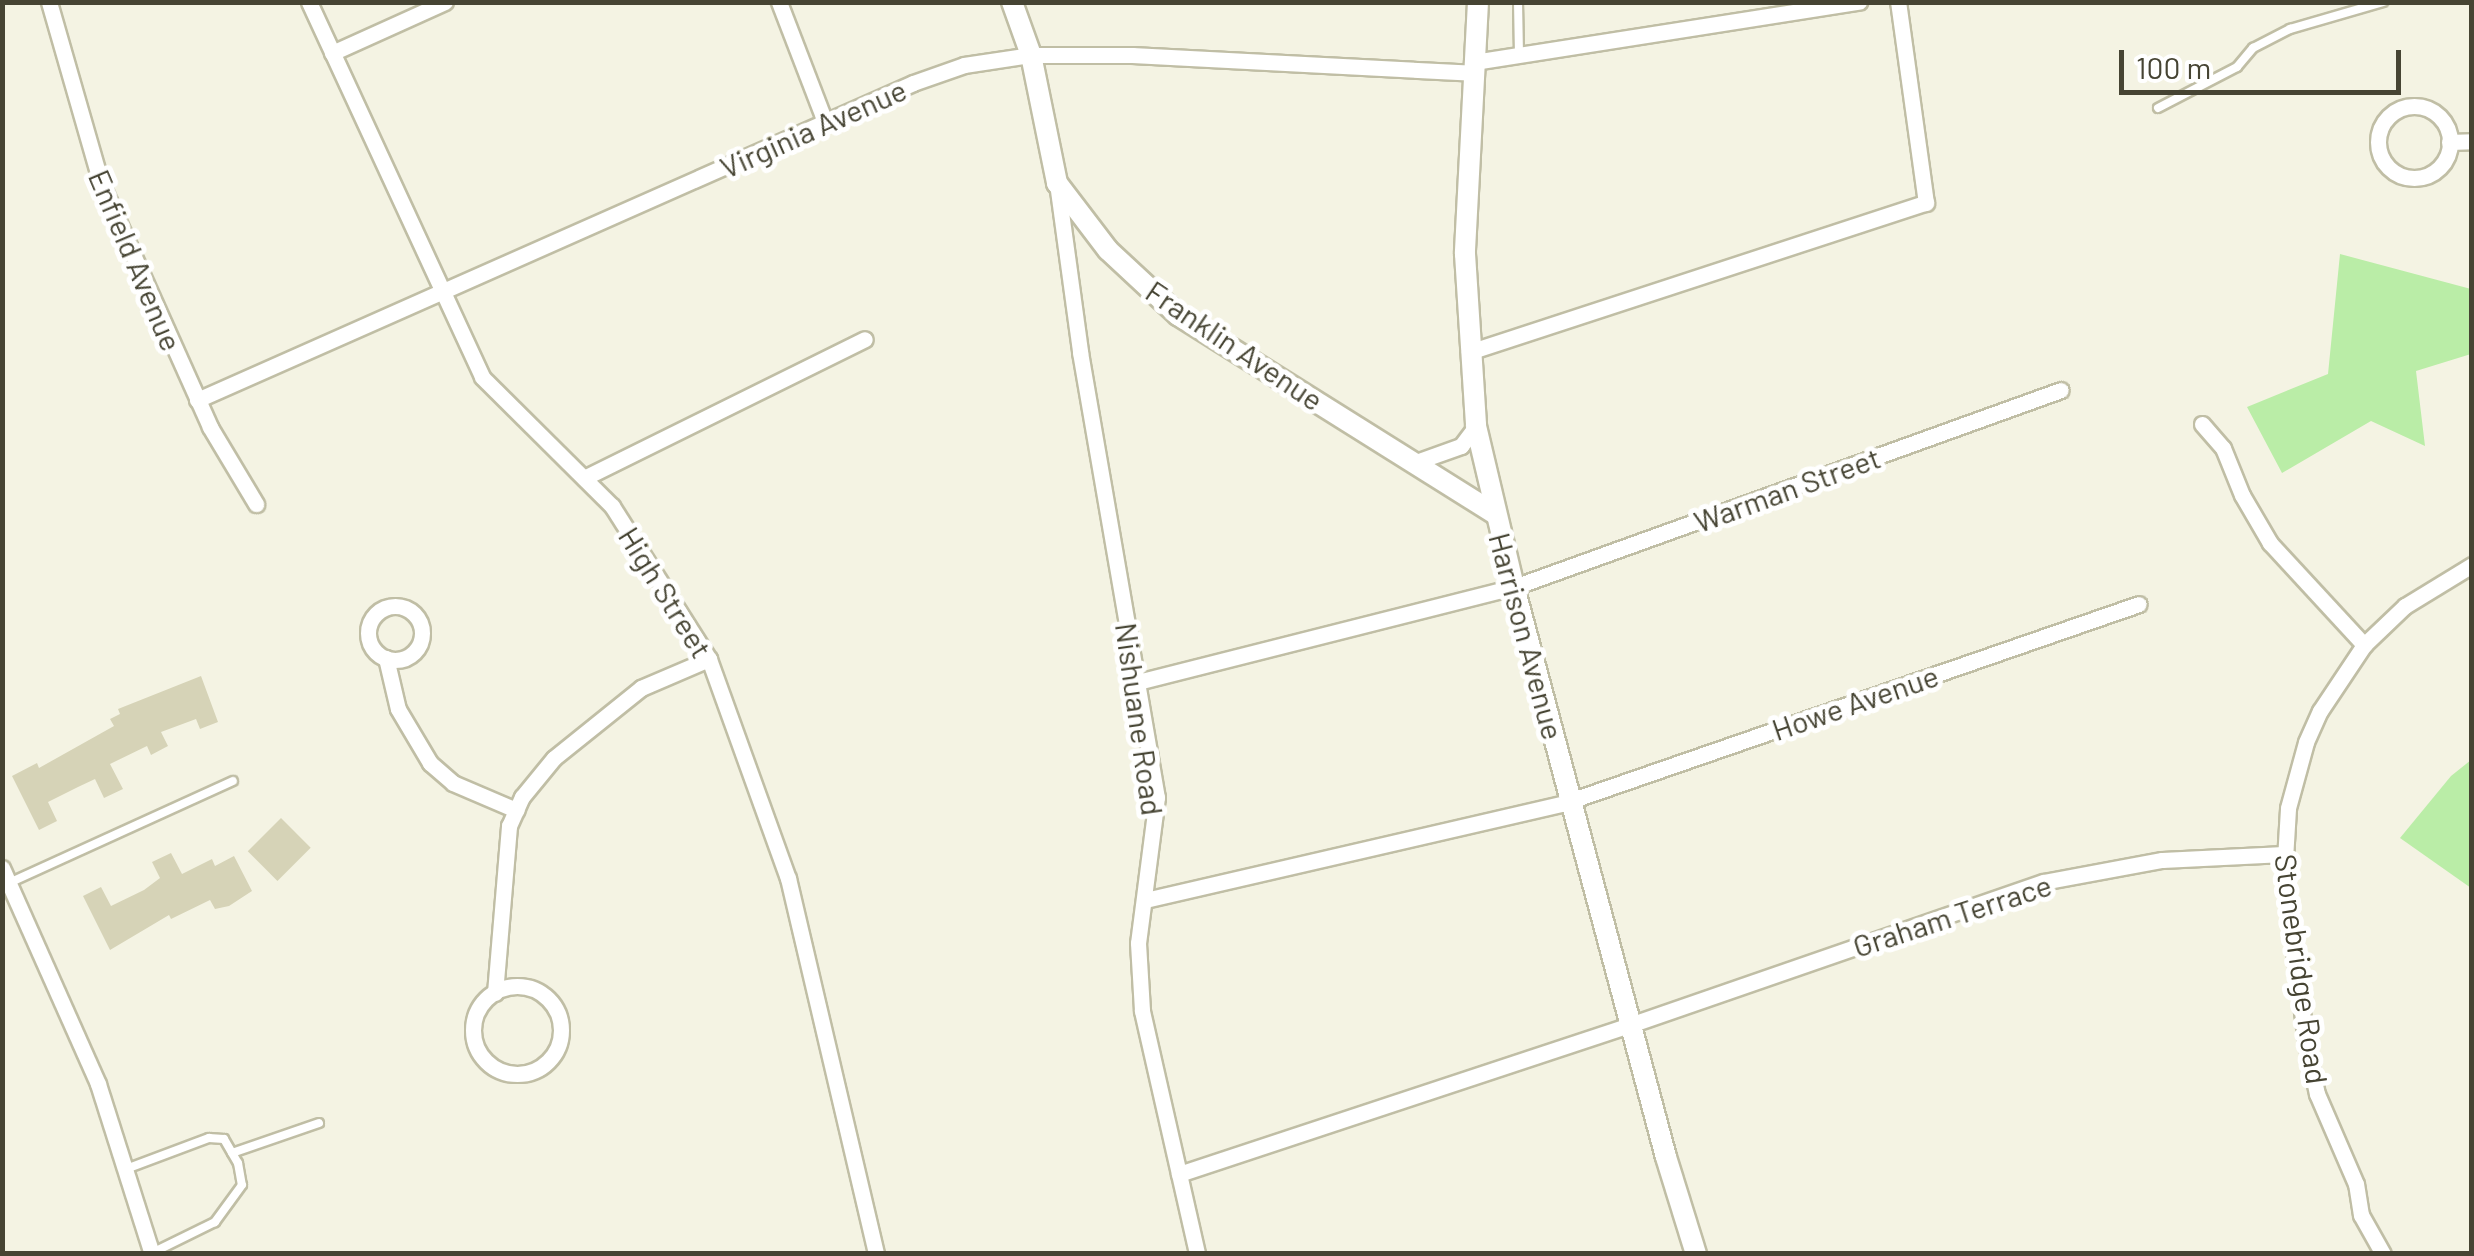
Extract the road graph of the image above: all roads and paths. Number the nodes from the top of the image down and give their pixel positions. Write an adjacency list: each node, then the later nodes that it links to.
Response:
1 (49, 2): 24 (street, Enfield Avenue)
2 (309, 2): 11 (street, High Street)
3 (444, 2): 11 (street)
4 (779, 2): 16 (street)
5 (1012, 2): 13 (street, Franklin Avenue)
6 (1478, 2): 14 (street, Harrison Avenue)
7 (1518, 2): 12 (lane)
8 (1860, 2): 12 (street, Virginia Avenue)
9 (1898, 2): 22 (street)
10 (2383, 2): 15 (lane)
11 (332, 52): 20 (street, High Street)
12 (1519, 54): 14 (street, Virginia Avenue)
13 (1031, 55): 14 (street, Virginia Avenue); 16 (street, Virginia Avenue); 19 (street, Franklin Avenue)
14 (1474, 68): 22 (street, Harrison Avenue)
15 (2158, 108)
16 (825, 122): 20 (street, Virginia Avenue)
17 (2472, 141): 18 (street)
18 (2450, 142): 18 (street)
19 (1057, 183): 27 (street, Franklin Avenue); 37 (street, Nishuane Road)
20 (444, 291): 24 (street, Virginia Avenue); 28 (street, High Street)
21 (865, 340): 28 (street)
22 (1469, 352): 26 (street, Harrison Avenue)
23 (2061, 390): 32 (street, Warman Street)
24 (197, 400): 29 (street, Enfield Avenue)
25 (2202, 424): 34 (street)
26 (1476, 426): 27 (street); 30 (street, Harrison Avenue)
27 (1416, 462): 30 (street, Franklin Avenue)
28 (584, 478): 36 (street, High Street)
29 (256, 504)
30 (1496, 514): 32 (street, Harrison Avenue)
31 (2472, 565): 34 (street, Stonebridge Road)
32 (1514, 587): 37 (street, Warman Street); 39 (street, Harrison Avenue)
33 (2140, 604): 39 (street, Howe Avenue)
34 (2364, 646): 41 (street, Stonebridge Road)
35 (386, 658): 40 (street)
36 (709, 659): 40 (street); 51 (street, High Street)
37 (1138, 682): 43 (street, Nishuane Road)
38 (233, 781): 42 (lane)
39 (1571, 801): 43 (street, Howe Avenue); 45 (street, Harrison Avenue)
40 (516, 810): 44 (street)
41 (2284, 854): 45 (street, Graham Terrace); 54 (street, Stonebridge Road)
42 (6, 876): 48 (street)
43 (1145, 900): 49 (street, Nishuane Road)
44 (495, 992): 44 (street)
45 (1630, 1025): 49 (street, Graham Terrace); 53 (street, Harrison Avenue)
46 (319, 1123): 47 (lane)
47 (232, 1153): 48 (lane); 50 (lane)
48 (125, 1169): 50 (street)
49 (1179, 1174): 52 (street, Nishuane Road)
50 (152, 1253)
51 (876, 1254)
52 (1196, 1254)
53 (1696, 1254)
54 (2383, 1254)

